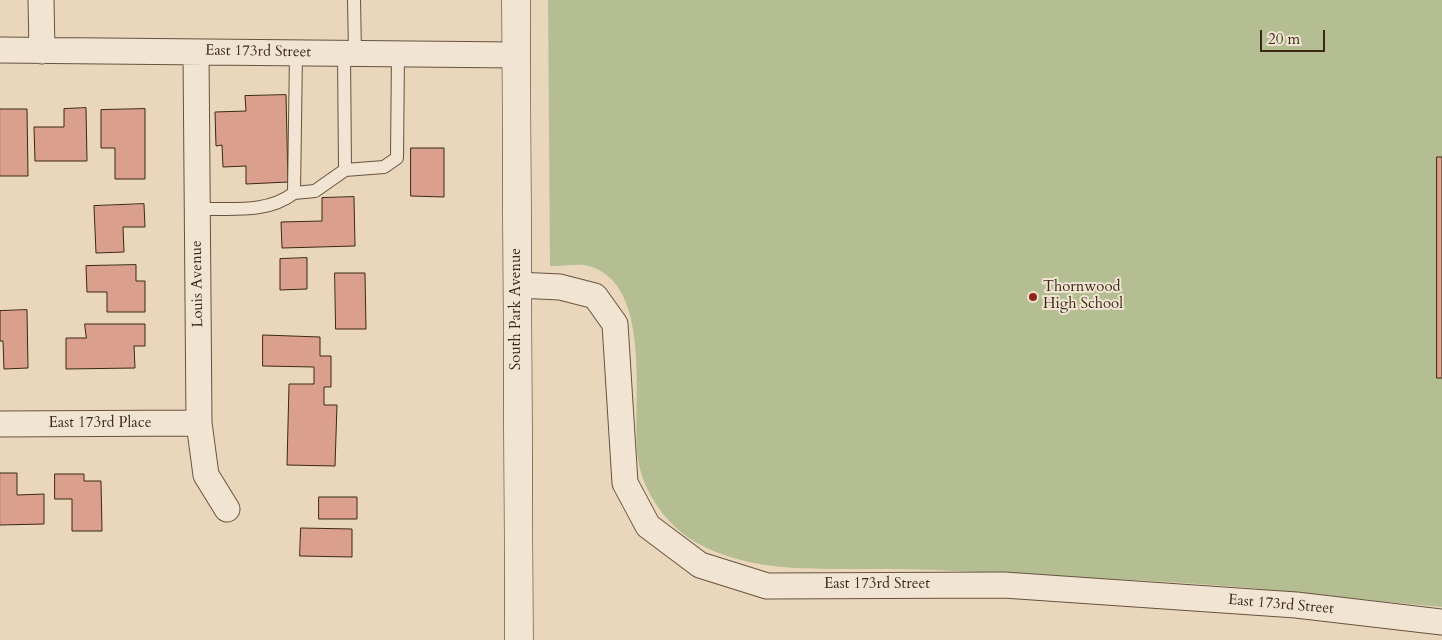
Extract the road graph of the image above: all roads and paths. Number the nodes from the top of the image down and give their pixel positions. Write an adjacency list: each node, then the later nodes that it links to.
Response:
1 (41, 0): 5 (street)
2 (354, 0): 8 (lane)
3 (516, 0): 10 (street, South Park Avenue)
4 (0, 50): 5 (street, East 173rd Street)
5 (42, 51): 6 (street, East 173rd Street)
6 (196, 52): 7 (street, East 173rd Street); 13 (street, Louis Avenue)
7 (296, 53): 8 (street, East 173rd Street); 12 (lane)
8 (350, 53): 9 (street, East 173rd Street); 11 (lane)
9 (398, 54): 10 (street, East 173rd Street); 11 (lane)
10 (516, 54): 14 (street, South Park Avenue)
11 (345, 170): 12 (lane)
12 (294, 193): 13 (lane)
13 (198, 209): 15 (street, Louis Avenue)
14 (517, 285): 18 (street, East 173rd Street); 19 (street, South Park Avenue)
15 (199, 423): 16 (street, East 173rd Place); 17 (street, Louis Avenue)
16 (0, 424)
17 (227, 509)
18 (1442, 622)
19 (519, 629)

